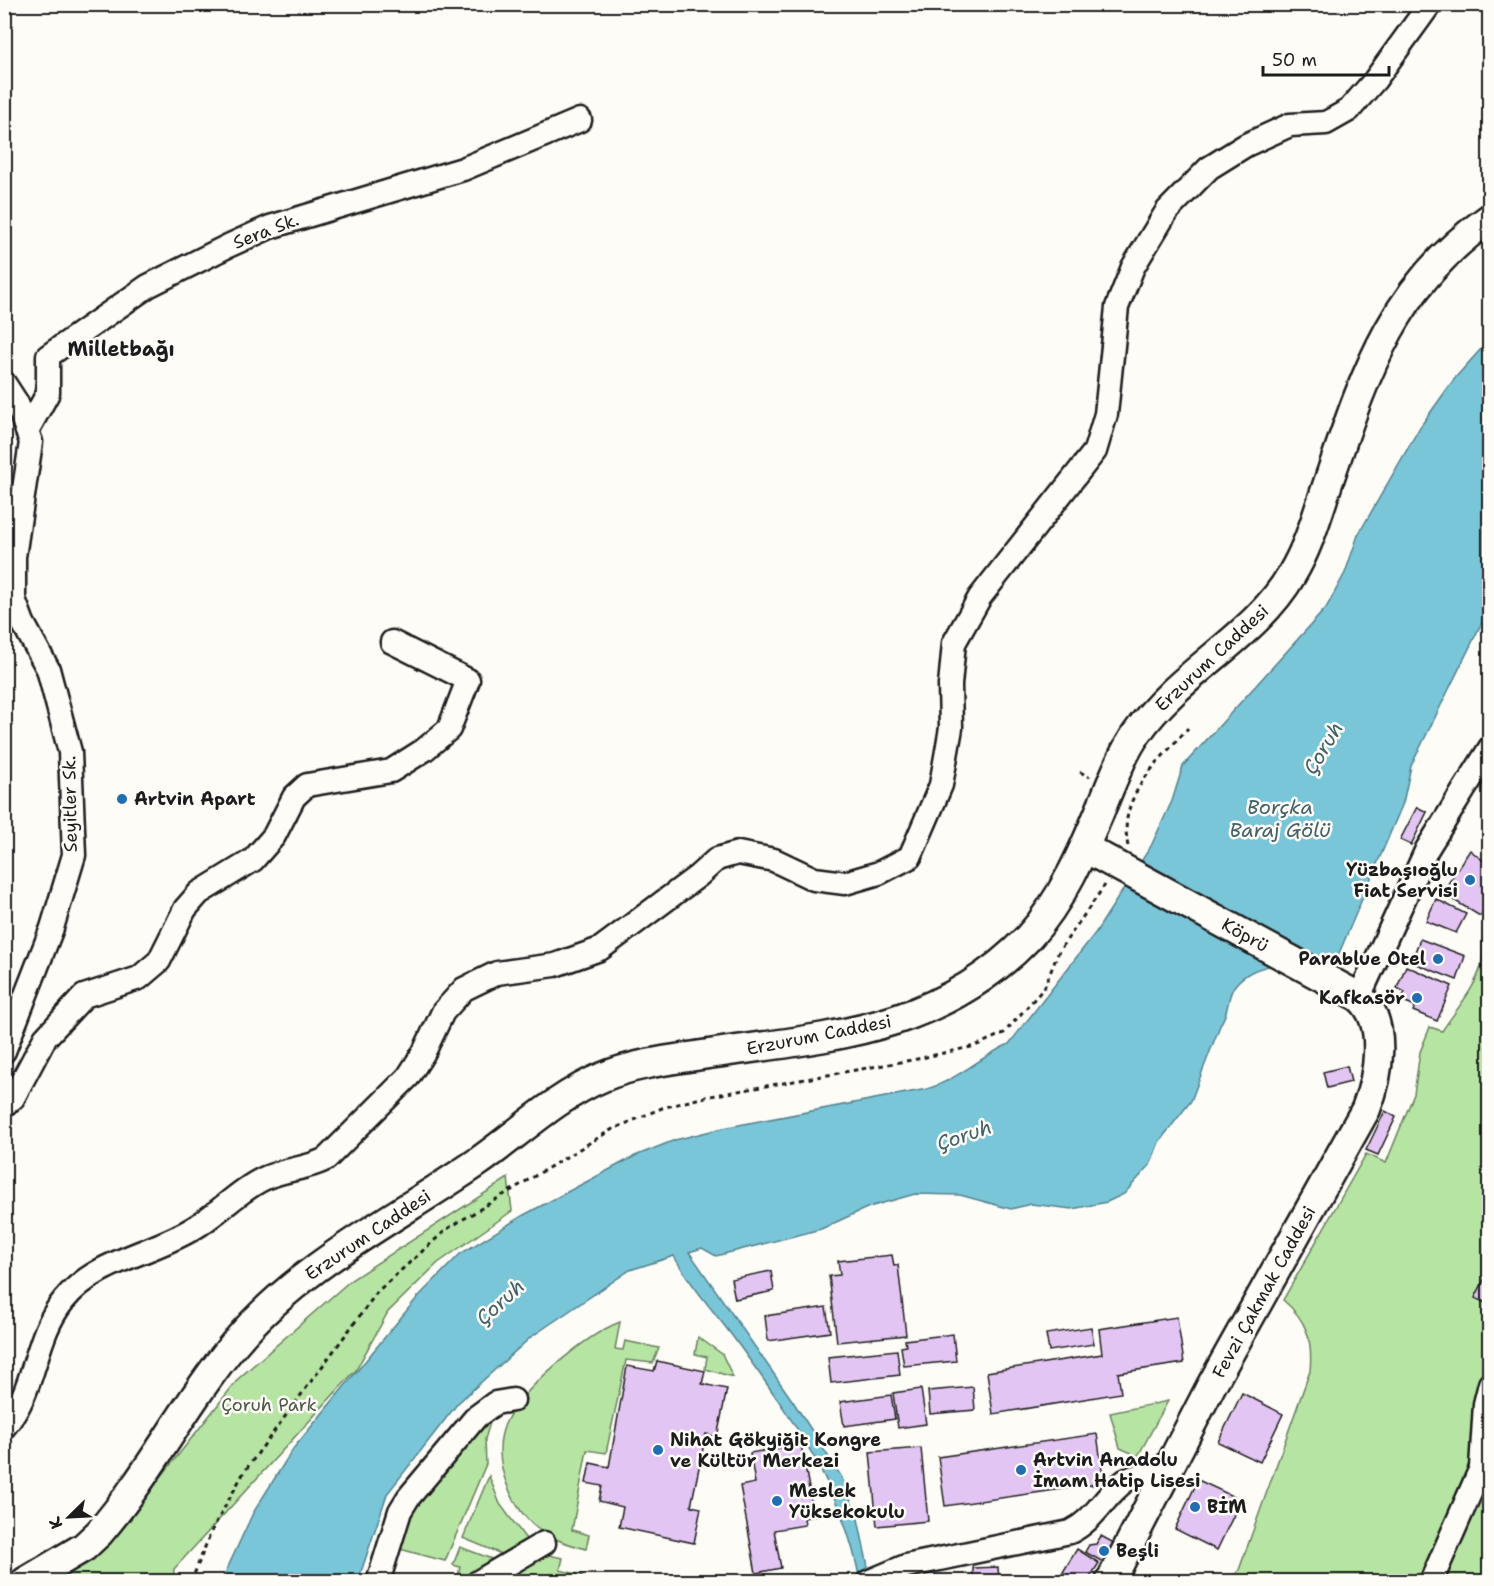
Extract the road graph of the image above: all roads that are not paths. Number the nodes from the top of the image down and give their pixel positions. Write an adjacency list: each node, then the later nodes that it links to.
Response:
1 (1430, 4): 14 (street)
2 (580, 120): 5 (street, Sera Sk.)
3 (1490, 218): 8 (main road, Erzurum Caddesi)
4 (4, 383): 5 (street, Seyitler Sk.)
5 (27, 432): 10 (street, Seyitler Sk.)
6 (392, 642): 11 (street)
7 (1489, 748): 9 (street)
8 (1085, 848): 9 (main road, Köprü); 18 (main road, Erzurum Caddesi)
9 (1359, 997): 15 (main road, Fevzi Çakmak Caddesi)
10 (4, 1051)
11 (4, 1105)
12 (1490, 1384): 22 (street)
13 (513, 1400): 19 (street)
14 (4, 1427)
15 (1166, 1473): 17 (street); 21 (main road, Fevzi Çakmak Caddesi)
16 (544, 1543): 20 (street)
17 (872, 1580)
18 (25, 1581)
19 (378, 1581)
20 (478, 1581)
21 (1110, 1581)
22 (1431, 1581)

